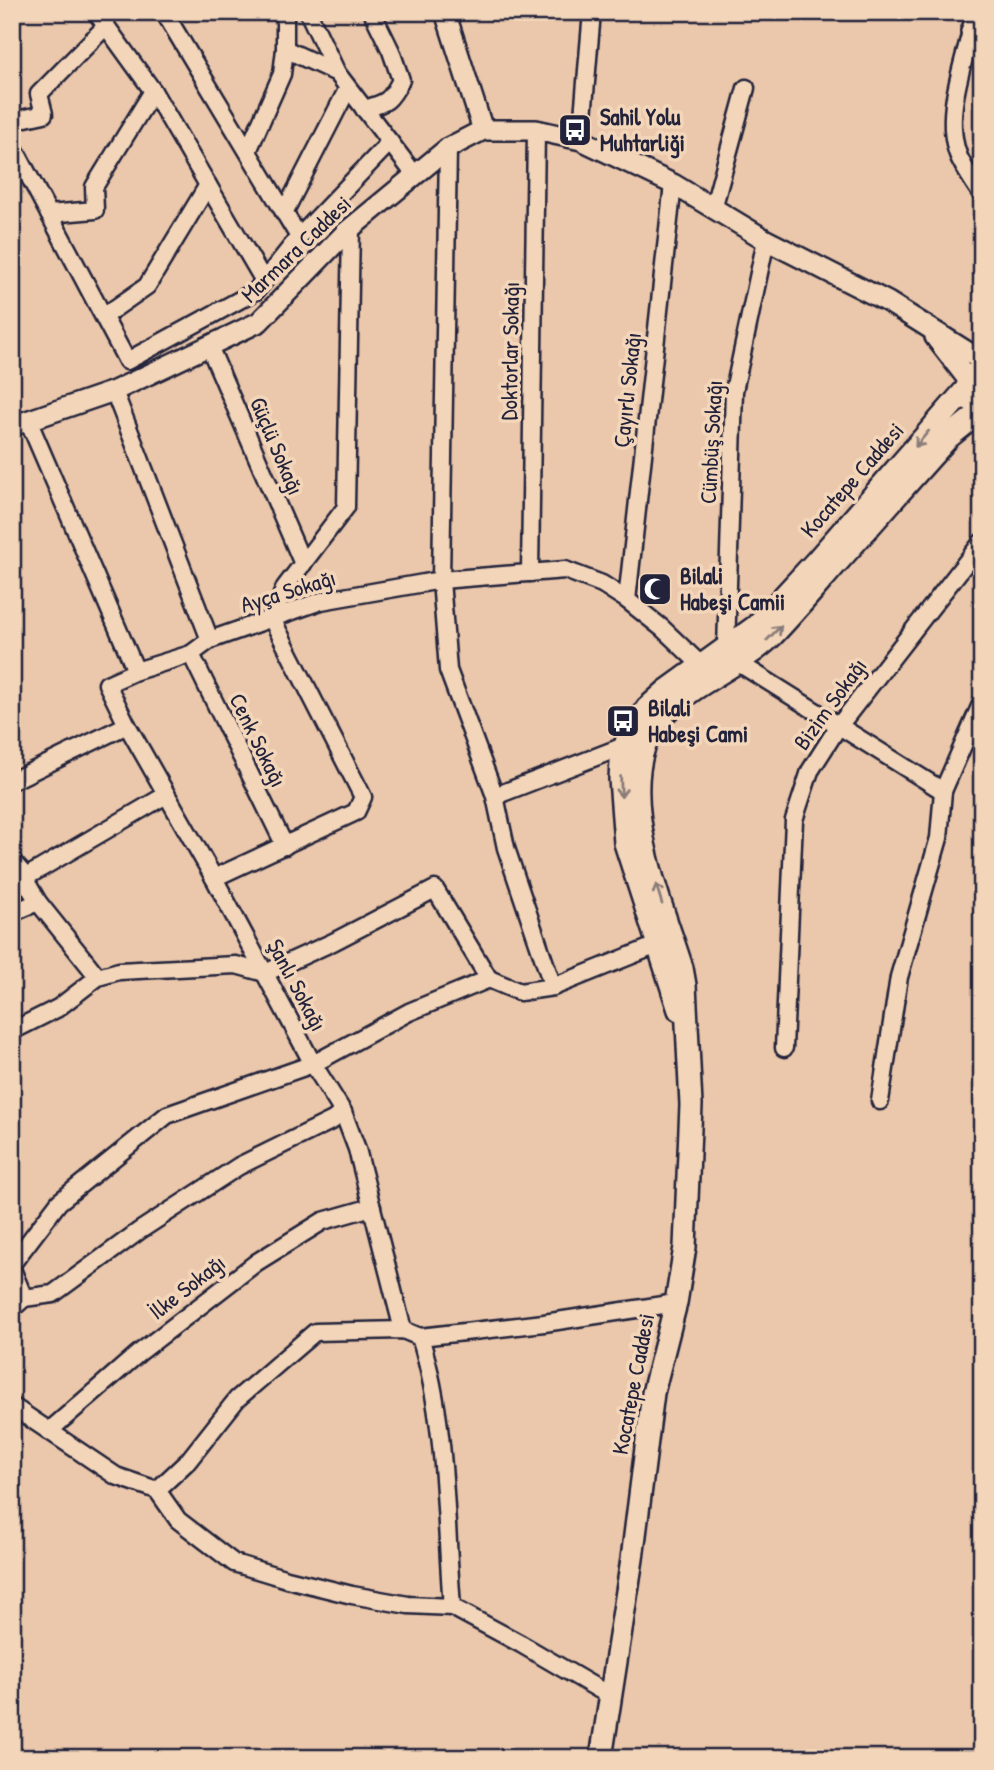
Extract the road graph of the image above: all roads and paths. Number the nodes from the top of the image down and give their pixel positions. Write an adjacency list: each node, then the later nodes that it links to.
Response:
1 (164, 12): 23 (street)
2 (285, 12): 10 (street)
3 (308, 12): 11 (street)
4 (372, 12): 15 (street)
5 (445, 12): 17 (street)
6 (592, 12): 19 (street)
7 (981, 12): 9 (street)
8 (101, 19): 14 (street); 16 (street)
9 (971, 31): 27 (street)
10 (285, 48): 11 (street); 23 (street)
11 (337, 74): 12 (street)
12 (348, 88): 15 (street); 29 (street)
13 (746, 88): 28 (street)
14 (153, 91): 26 (street); 30 (street)
15 (364, 109): 20 (street)
16 (12, 121)
17 (483, 130): 18 (street, Marmara Caddesi); 22 (street, Marmara Caddesi)
18 (537, 130): 19 (street, Marmara Caddesi); 45 (street, Doktorlar Sokağı)
19 (581, 140): 25 (street, Marmara Caddesi)
20 (390, 142): 24 (street); 32 (street)
21 (12, 144): 30 (street)
22 (448, 148): 24 (street, Marmara Caddesi); 46 (street)
23 (247, 151): 29 (street)
24 (415, 175): 31 (street, Marmara Caddesi)
25 (673, 184): 28 (street, Marmara Caddesi); 47 (street, Çayırlı Sokağı)
26 (208, 185): 34 (street); 35 (street)
27 (982, 195)
28 (713, 209): 33 (street, Marmara Caddesi)
29 (284, 213): 32 (street)
30 (50, 214): 35 (street)
31 (351, 227): 37 (street, Marmara Caddesi); 44 (street)
32 (299, 237): 34 (street)
33 (766, 240): 36 (street, Marmara Caddesi); 51 (street, Cümbüş Sokağı)
34 (264, 281): 35 (street)
35 (104, 316)
36 (928, 328): 38 (street, Marmara Caddesi); 39 (street, Marmara Caddesi)
37 (209, 346): 40 (street, Marmara Caddesi); 44 (street, Güçlü Sokağı)
38 (982, 361)
39 (972, 379): 41 (main road); 51 (main road, Kocatepe Caddesi, one-way to 51)
40 (114, 391): 42 (street, Marmara Caddesi); 49 (street)
41 (981, 412): 51 (main road, Kocatepe Caddesi, one-way to 41)
42 (20, 423): 52 (street)
43 (982, 542): 56 (street, Bizim Sokağı)
44 (303, 564): 48 (street)
45 (530, 573): 46 (street, Ayça Sokağı); 47 (street, Ayça Sokağı)
46 (441, 580): 48 (street, Ayça Sokağı); 62 (street)
47 (627, 600): 53 (street, Ayça Sokağı)
48 (272, 619): 49 (street, Ayça Sokağı); 63 (street)
49 (211, 640): 50 (street, Ayça Sokağı)
50 (191, 654): 52 (street, Ayça Sokağı); 63 (street, Cenk Sokağı)
51 (731, 656): 53 (main road, Kocatepe Caddesi); 56 (street)
52 (136, 671): 55 (street, Ayça Sokağı)
53 (708, 672): 57 (main road, Kocatepe Caddesi); 58 (main road, Kocatepe Caddesi)
54 (982, 702): 60 (street)
55 (127, 725): 59 (street); 61 (street, Şanlı Sokağı)
56 (838, 727): 60 (street); 75 (street, Bizim Sokağı)
57 (648, 738): 58 (main road); 69 (main road, Kocatepe Caddesi, one-way to 57)
58 (624, 746): 62 (street); 69 (main road, Kocatepe Caddesi, one-way to 69)
59 (12, 782)
60 (943, 791): 77 (street)
61 (166, 795): 65 (street); 66 (street, Şanlı Sokağı)
62 (495, 796): 73 (street)
63 (285, 846): 66 (street)
64 (12, 861): 65 (street)
65 (26, 877): 67 (street)
66 (214, 878): 70 (street, Şanlı Sokağı)
67 (38, 902): 68 (street); 71 (street)
68 (12, 913)
69 (665, 942): 73 (street); 82 (main road, Kocatepe Caddesi)
70 (265, 973): 71 (street); 72 (street); 76 (street, Şanlı Sokağı)
71 (98, 977): 74 (street)
72 (489, 979): 73 (street); 76 (street)
73 (553, 987)
74 (12, 1031)
75 (784, 1048)
76 (313, 1064): 78 (street, Şanlı Sokağı); 80 (street)
77 (880, 1101)
78 (343, 1112): 79 (street, Şanlı Sokağı); 81 (street)
79 (372, 1207): 83 (street, Şanlı Sokağı); 86 (street, İlke Sokağı)
80 (12, 1266): 81 (street)
81 (18, 1303)
82 (676, 1303): 84 (street); 89 (main road, Kocatepe Caddesi)
83 (402, 1329): 84 (street); 87 (street)
84 (420, 1337): 88 (street)
85 (12, 1406): 86 (street)
86 (48, 1432): 87 (street)
87 (157, 1490): 88 (street)
88 (452, 1607): 89 (street)
89 (612, 1697): 90 (main road, Kocatepe Caddesi)
90 (600, 1753)

